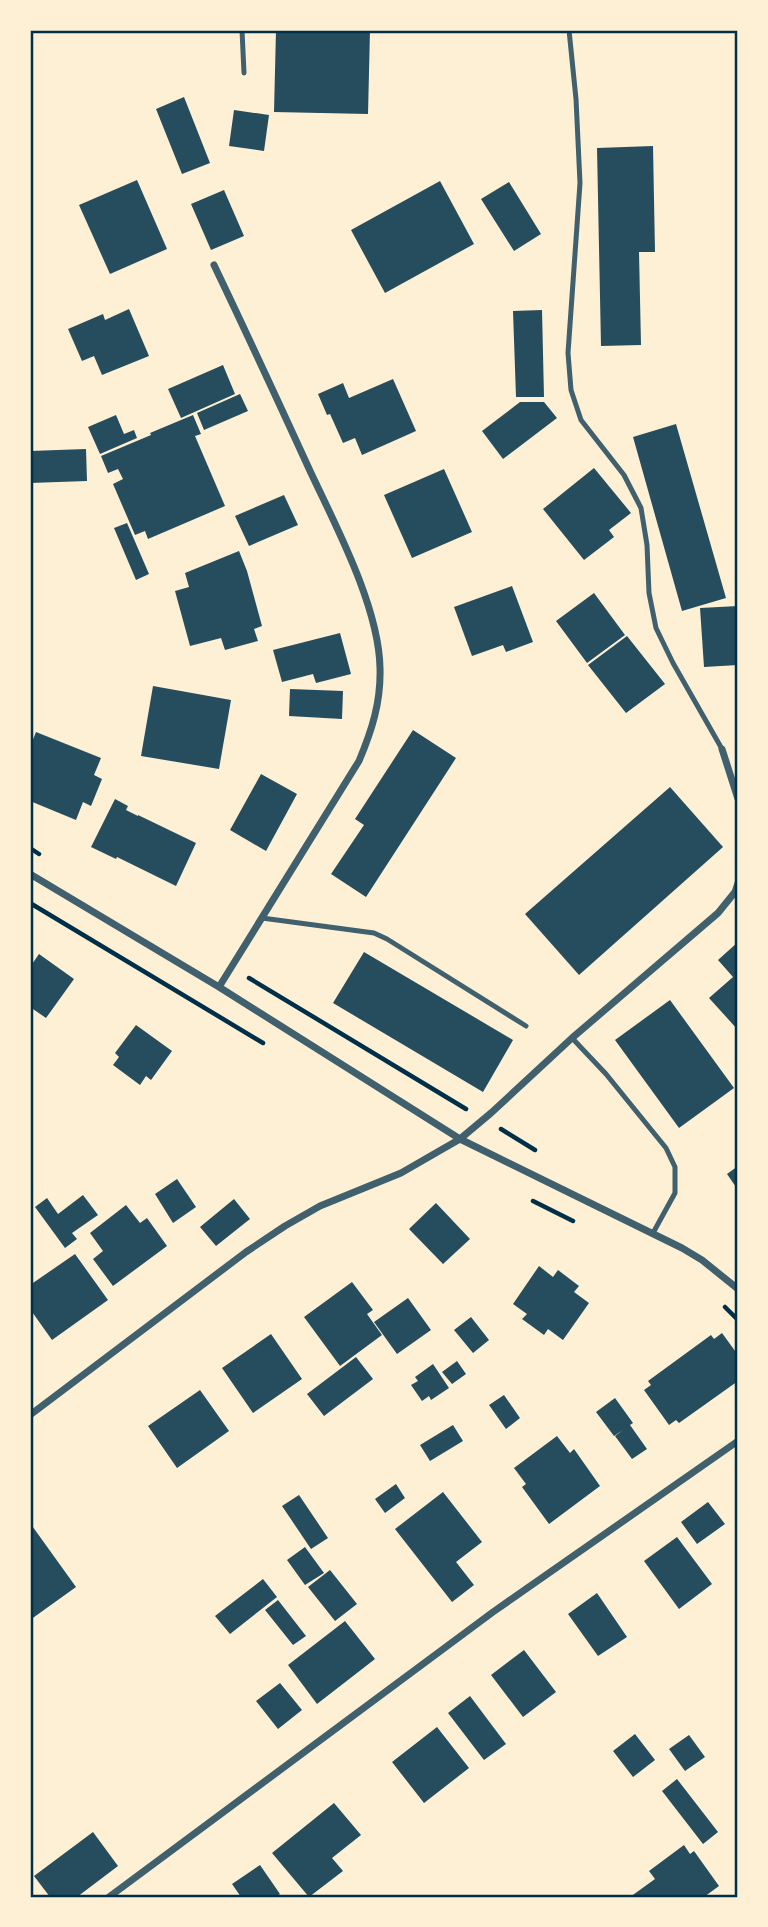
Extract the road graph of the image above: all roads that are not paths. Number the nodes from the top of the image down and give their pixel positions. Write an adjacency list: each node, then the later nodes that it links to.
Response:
1 (242, 30): 3 (lane)
2 (569, 30): 5 (lane)
3 (244, 73)
4 (214, 265): 9 (street)
5 (722, 750): 6 (street)
6 (738, 799)
7 (30, 874): 10 (street)
8 (738, 883): 12 (street)
9 (262, 918): 10 (street); 11 (lane)
10 (219, 987): 13 (street)
11 (526, 1026)
12 (572, 1038): 13 (street); 14 (lane)
13 (460, 1139): 14 (street); 16 (street)
14 (653, 1233): 15 (street)
15 (738, 1289)
16 (30, 1415)
17 (738, 1441): 18 (street)
18 (109, 1897)

